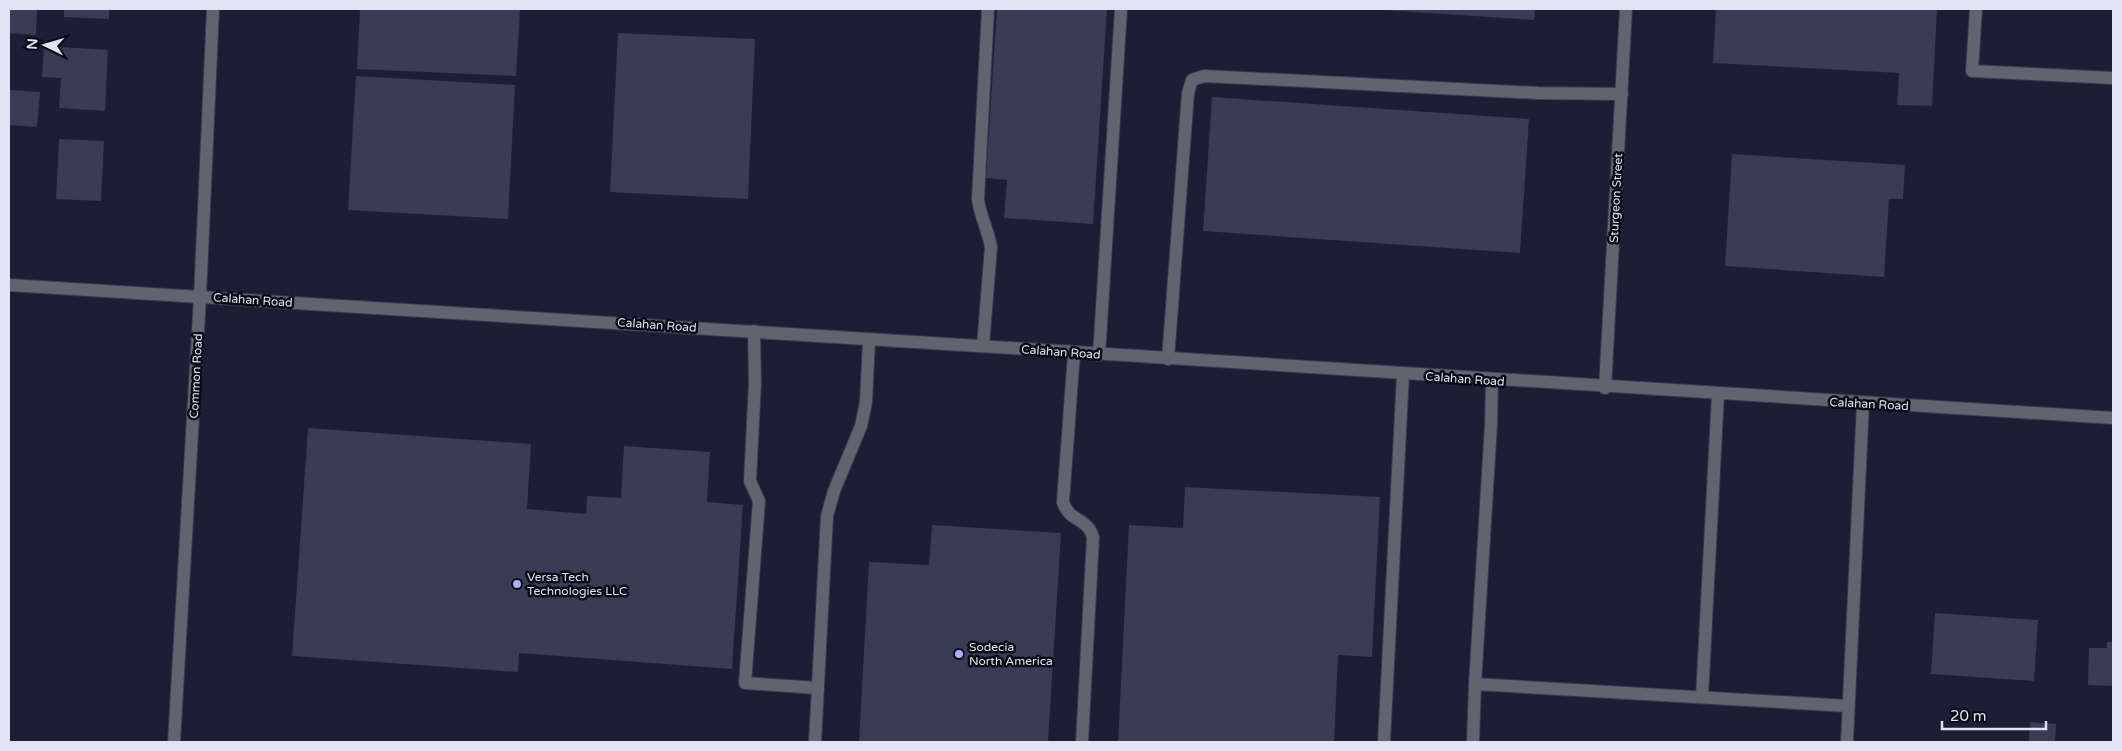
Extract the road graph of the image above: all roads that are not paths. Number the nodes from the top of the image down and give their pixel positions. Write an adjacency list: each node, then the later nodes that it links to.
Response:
1 (214, 9): 9 (street, Common Road)
2 (988, 9): 12 (street)
3 (1121, 9): 14 (street)
4 (1626, 9): 7 (street, Sturgeon Street)
5 (1976, 9): 6 (street)
6 (2113, 78)
7 (1622, 94): 15 (street); 18 (street, Sturgeon Street)
8 (9, 285): 9 (street, Calahan Road)
9 (200, 297): 10 (street, Calahan Road); 26 (street, Common Road)
10 (754, 331): 11 (street, Calahan Road); 23 (street)
11 (869, 340): 12 (street, Calahan Road); 23 (street)
12 (983, 346): 13 (street, Calahan Road)
13 (1074, 352): 14 (street, Calahan Road); 28 (street)
14 (1099, 355): 15 (street, Calahan Road)
15 (1168, 359): 16 (street, Calahan Road)
16 (1403, 374): 17 (street, Calahan Road); 29 (street)
17 (1492, 380): 18 (street, Calahan Road); 22 (street)
18 (1605, 388): 19 (street, Calahan Road)
19 (1718, 394): 20 (street, Calahan Road); 24 (street)
20 (1863, 403): 21 (street, Calahan Road); 25 (street)
21 (2113, 418)
22 (1475, 684): 24 (street); 30 (street)
23 (818, 688): 27 (street)
24 (1702, 697): 25 (street)
25 (1848, 706): 31 (street)
26 (174, 742)
27 (815, 742)
28 (1082, 742)
29 (1384, 742)
30 (1473, 742)
31 (1847, 742)

